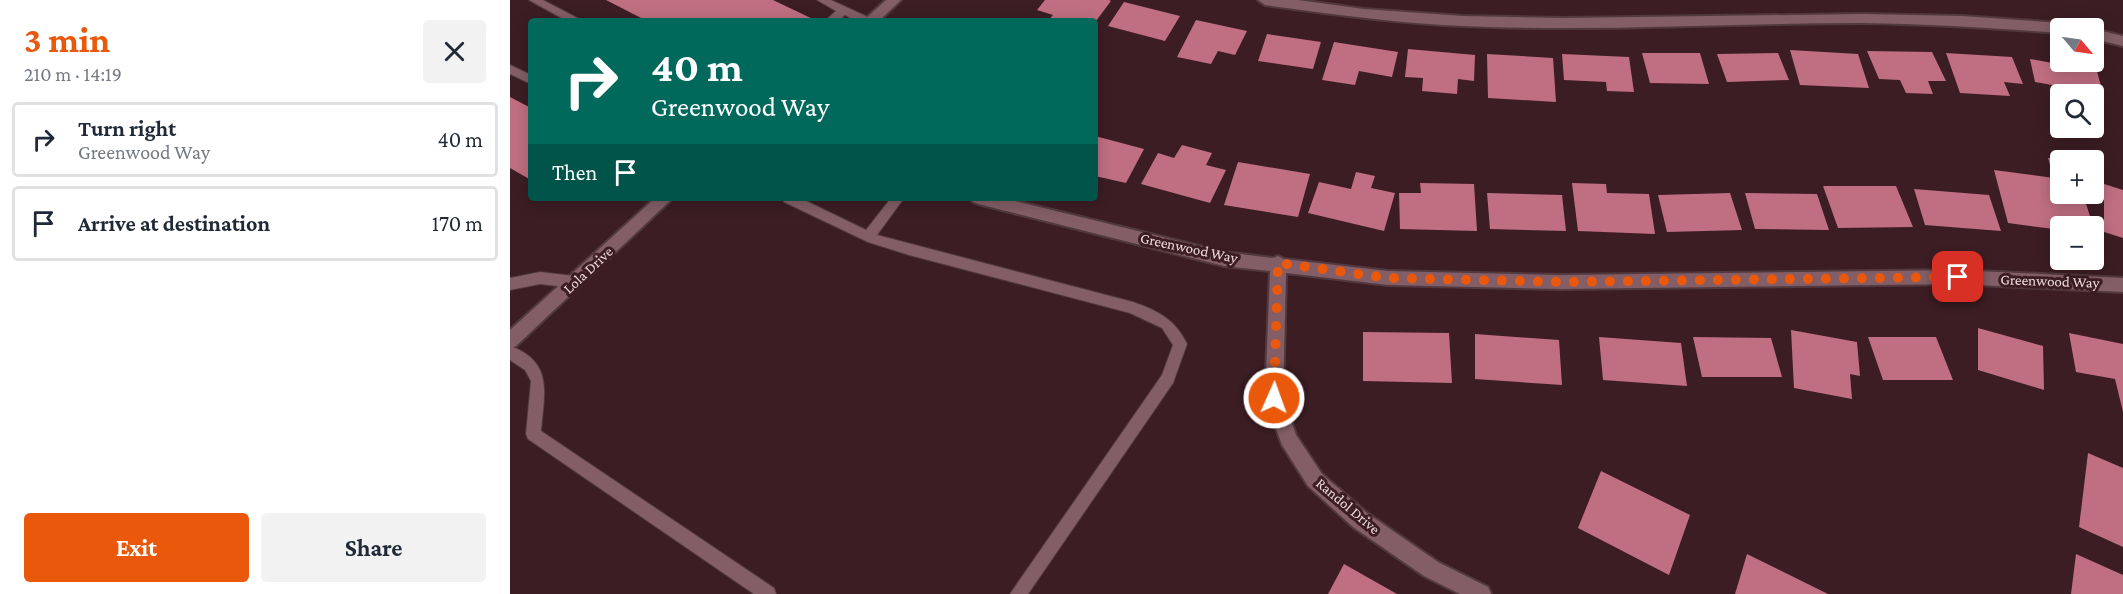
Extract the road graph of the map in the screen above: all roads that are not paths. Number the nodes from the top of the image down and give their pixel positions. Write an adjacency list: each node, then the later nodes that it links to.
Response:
1 (534, 0): 6 (lane)
2 (822, 0): 5 (lane)
3 (894, 0): 9 (street)
4 (1265, 0): 10 (street)
5 (844, 10): 7 (lane); 8 (lane)
6 (571, 18)
7 (835, 18)
8 (861, 18)
9 (872, 18)
10 (2050, 27)
11 (2104, 36): 12 (street)
12 (2123, 41)
13 (510, 69): 14 (lane)
14 (528, 78)
15 (662, 201): 21 (street, Lola Drive)
16 (794, 201): 19 (lane)
17 (896, 201): 19 (lane)
18 (990, 201): 20 (street, Greenwood Way)
19 (868, 237): 27 (lane)
20 (1278, 263): 23 (street, Greenwood Way); 28 (street, Randol Drive)
21 (574, 282): 22 (lane); 24 (street, Lola Drive)
22 (510, 284)
23 (2123, 285)
24 (510, 341)
25 (510, 352): 26 (lane)
26 (768, 594)
27 (1018, 594)
28 (1481, 594)

